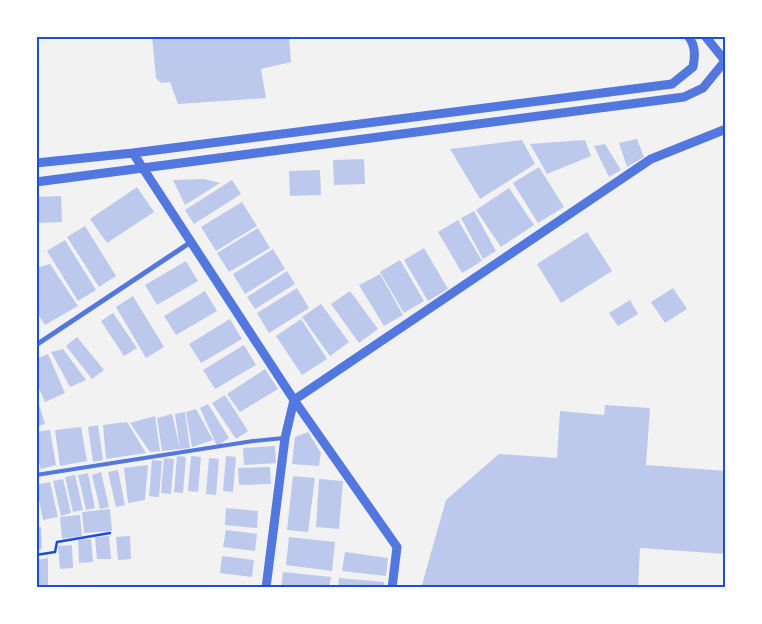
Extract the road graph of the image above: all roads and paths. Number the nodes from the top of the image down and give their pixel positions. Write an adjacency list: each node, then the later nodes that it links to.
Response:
1 (705, 36): 3 (street)
2 (691, 39): 5 (street)
3 (725, 62): 7 (street)
4 (726, 129): 11 (street)
5 (133, 153): 6 (street); 7 (street)
6 (36, 163)
7 (145, 169): 8 (street); 9 (street)
8 (36, 182)
9 (191, 242): 10 (street); 11 (street)
10 (36, 344)
11 (294, 400): 12 (street); 17 (street)
12 (285, 438): 13 (lane); 16 (street)
13 (36, 475)
14 (110, 533): 15 (path)
15 (36, 555)
16 (266, 588)
17 (392, 588)

